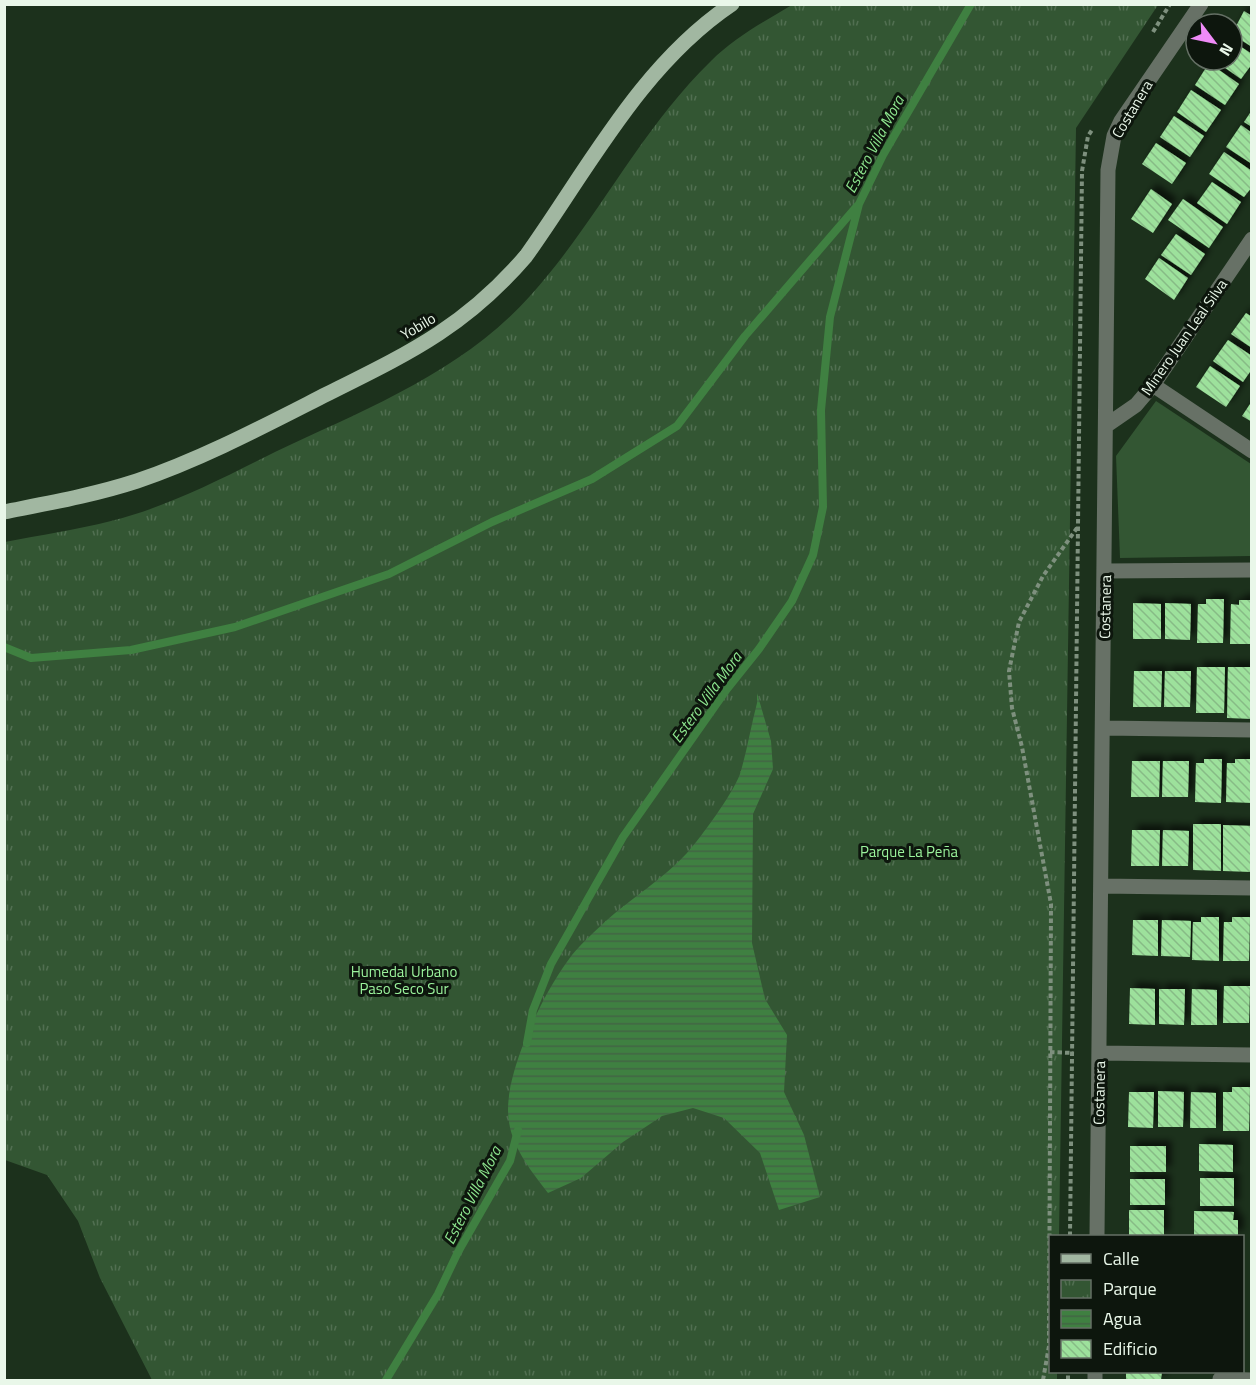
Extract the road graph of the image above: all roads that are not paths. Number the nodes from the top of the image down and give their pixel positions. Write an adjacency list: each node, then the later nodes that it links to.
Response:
1 (732, 4): 7 (main road, Yobilo)
2 (1201, 4): 5 (street, Costanera)
3 (1251, 239): 4 (street, Minero Juan Leal Silva)
4 (1152, 385): 5 (street, Minero Juan Leal Silva); 6 (street)
5 (1107, 425): 9 (street, Costanera)
6 (1251, 451)
7 (4, 512)
8 (1251, 570): 9 (street)
9 (1105, 571): 10 (street, Costanera)
10 (1104, 728): 11 (street); 12 (street, Costanera)
11 (1251, 730)
12 (1101, 886): 13 (street); 14 (street, Costanera)
13 (1251, 888)
14 (1099, 1053): 15 (street); 16 (street, Costanera)
15 (1251, 1055)
16 (1097, 1235)
17 (1220, 1379): 18 (street)
18 (1251, 1380)

